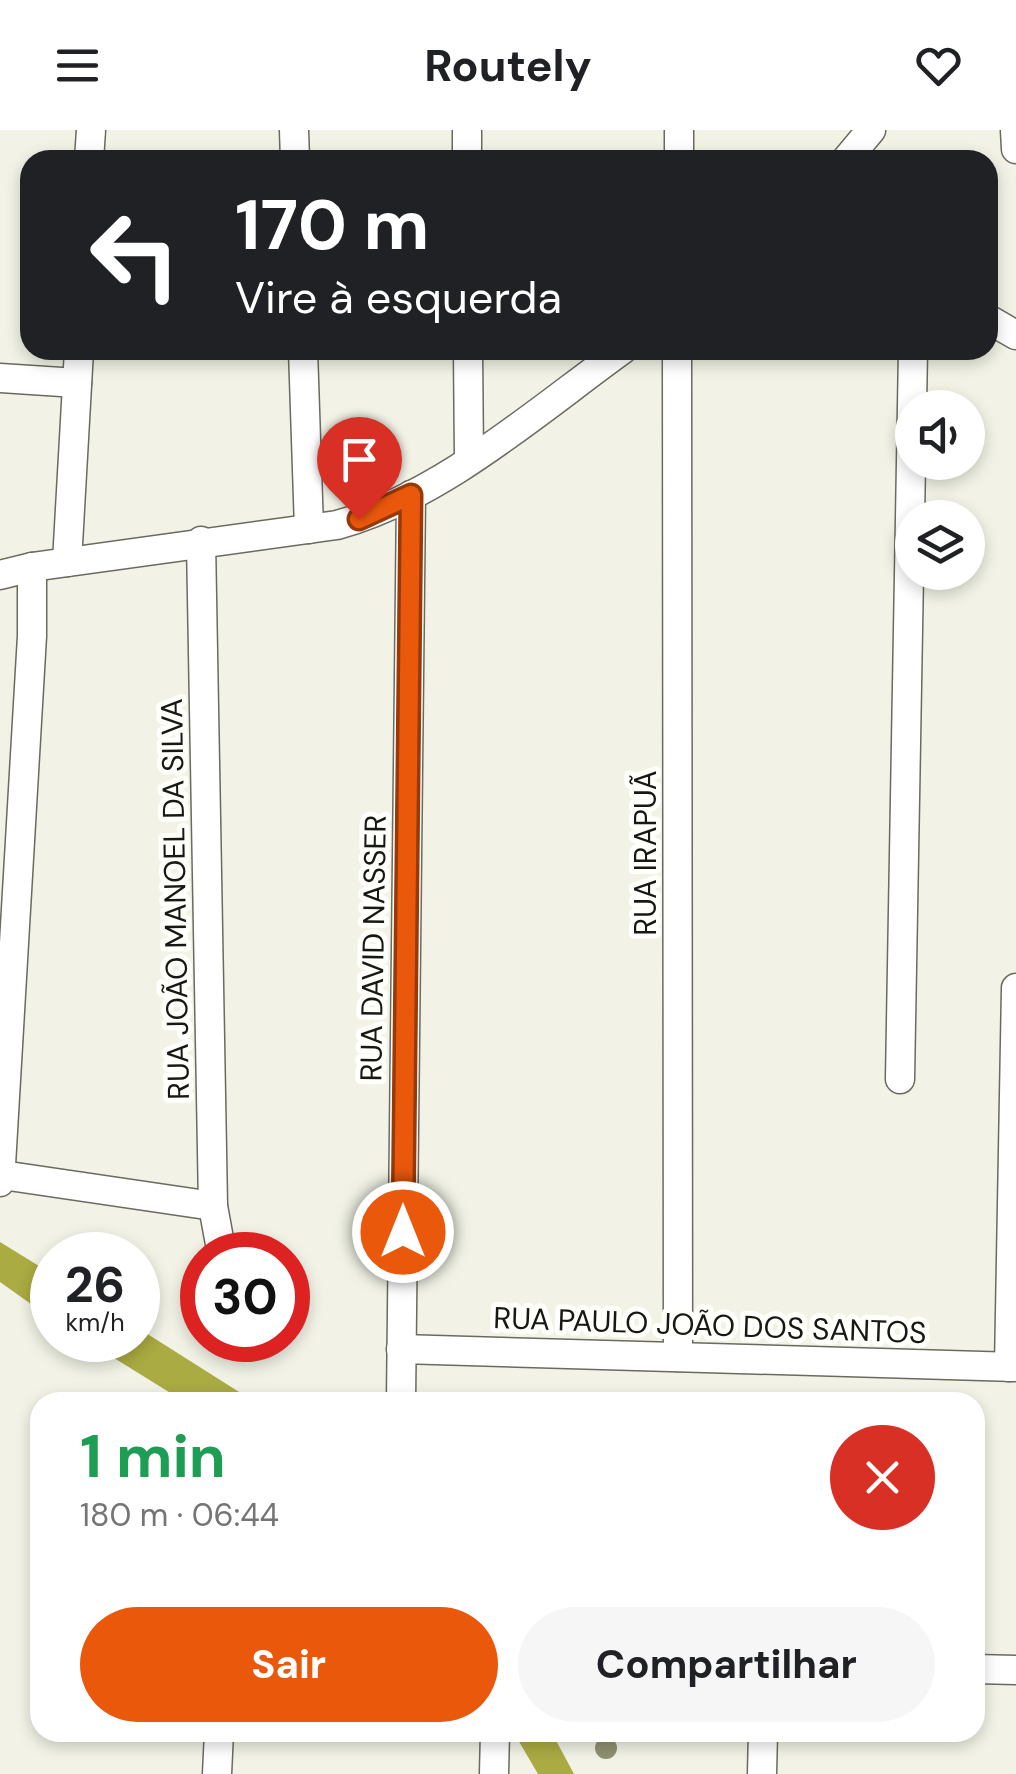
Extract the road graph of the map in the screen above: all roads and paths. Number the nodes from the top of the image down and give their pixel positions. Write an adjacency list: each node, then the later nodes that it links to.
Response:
1 (870, 130): 4 (street)
2 (1015, 130): 3 (street)
3 (1016, 149)
4 (854, 150)
5 (78, 360): 12 (street)
6 (302, 360): 15 (street)
7 (468, 360): 13 (street)
8 (608, 360): 13 (street)
9 (677, 360): 26 (street, RUA IRAPUÃ)
10 (913, 360): 21 (street)
11 (0, 378): 12 (street)
12 (77, 383): 17 (street)
13 (469, 460): 14 (street)
14 (411, 495): 15 (street); 25 (street, RUA DAVID NASSER)
15 (310, 529): 16 (street)
16 (202, 542): 17 (street); 23 (street, RUA JOÃO MANOEL DA SILVA)
17 (68, 562): 18 (street)
18 (32, 568): 19 (street); 22 (street)
19 (0, 575)
20 (1016, 988): 27 (street)
21 (900, 1079)
22 (1, 1178): 23 (street)
23 (213, 1206): 24 (street, RUA JOÃO MANOEL DA SILVA)
24 (218, 1232)
25 (402, 1348): 26 (street, RUA PAULO JOÃO DOS SANTOS); 28 (street, RUA DAVID NASSER)
26 (678, 1357): 27 (street, RUA PAULO JOÃO DOS SANTOS)
27 (1013, 1367)
28 (401, 1392)
29 (985, 1668): 30 (street)
30 (1016, 1670)
31 (219, 1742): 34 (street)
32 (496, 1742): 35 (street)
33 (763, 1742): 36 (street)
34 (217, 1774)
35 (494, 1774)
36 (762, 1774)

